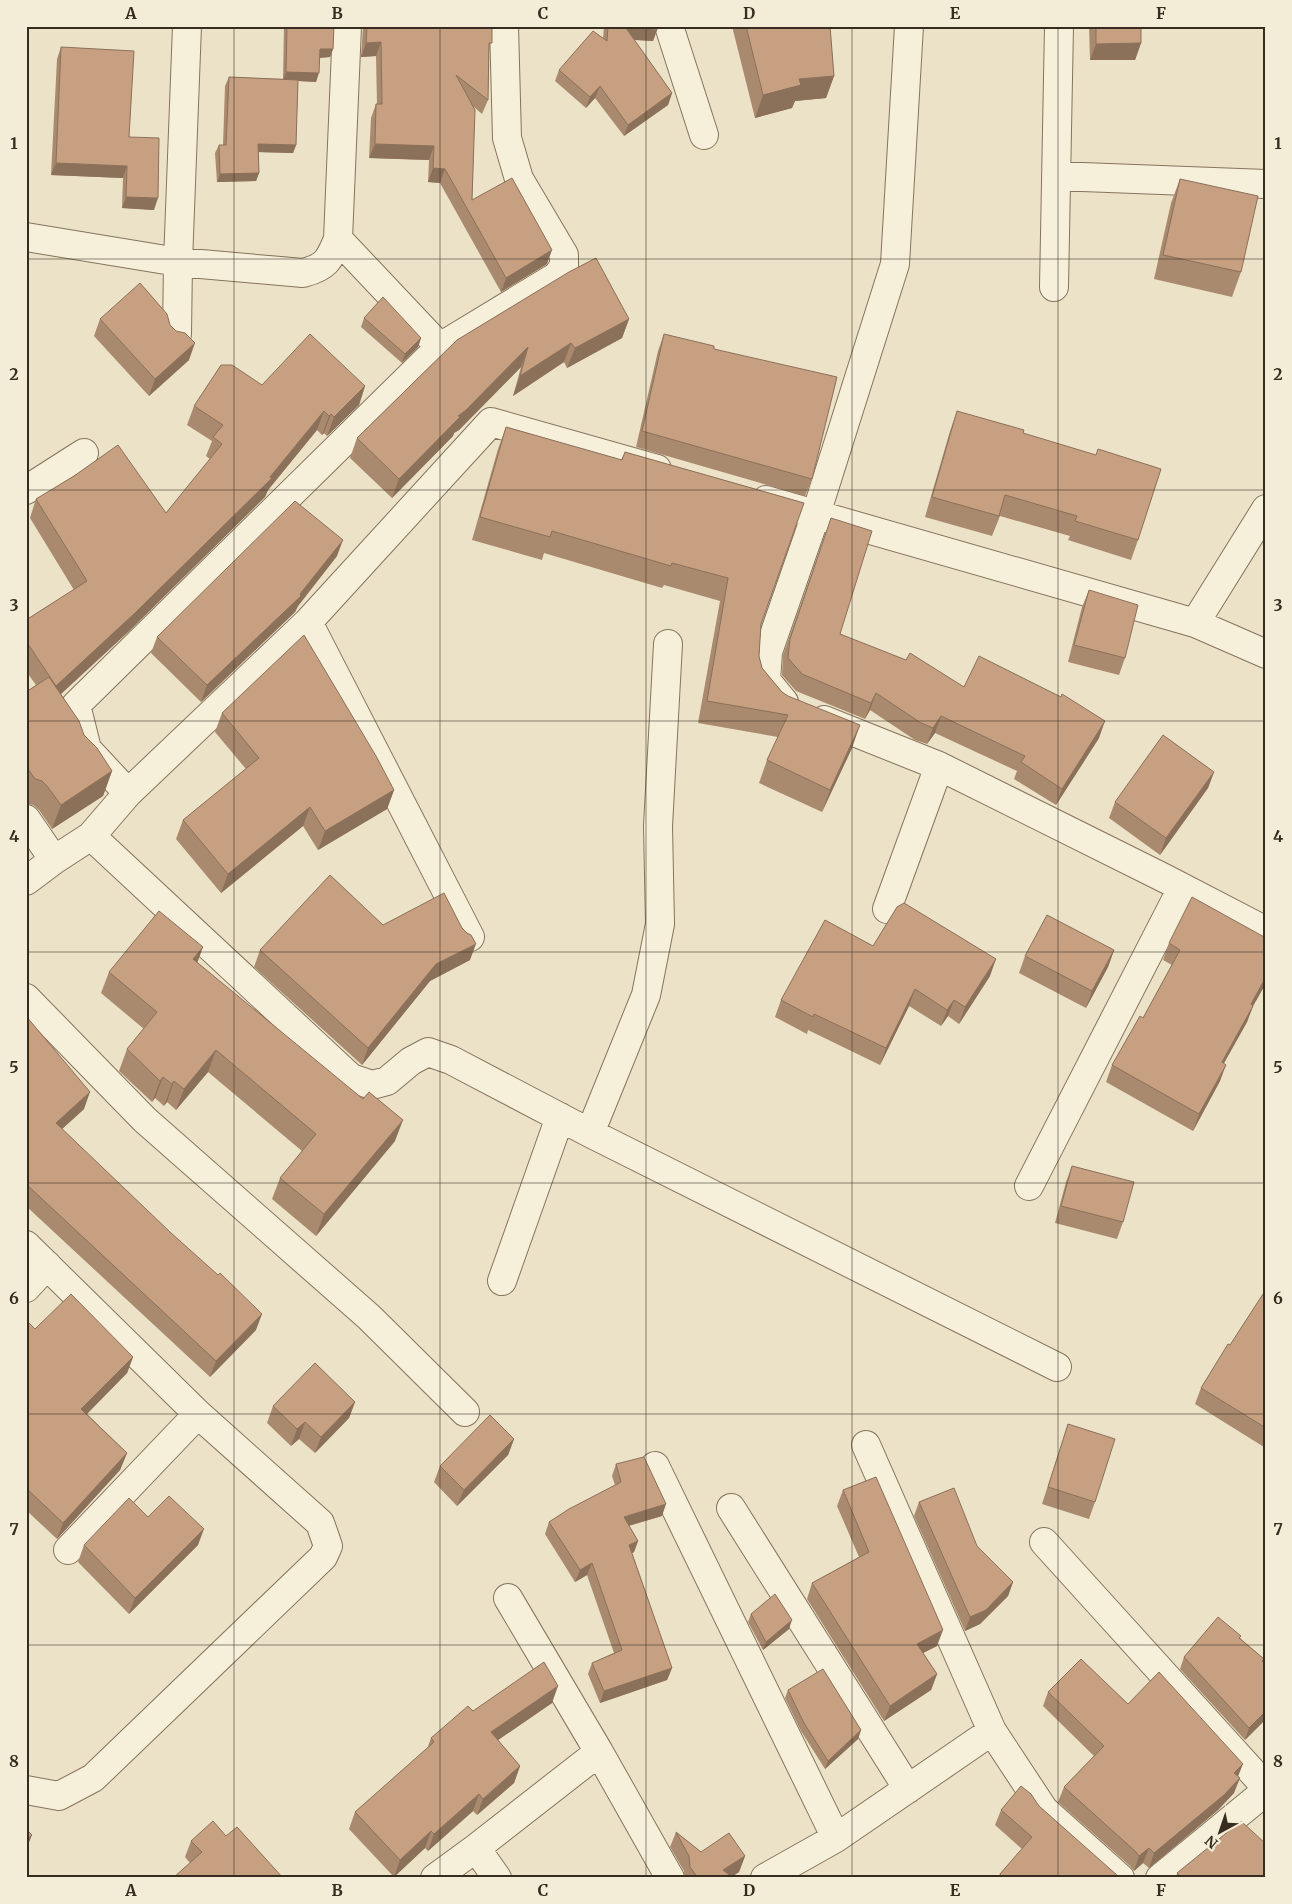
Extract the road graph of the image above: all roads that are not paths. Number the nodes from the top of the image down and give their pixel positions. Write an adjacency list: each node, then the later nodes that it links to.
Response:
1 (187, 26): 12 (street)
2 (347, 26): 11 (street)
3 (504, 26): 15 (street)
4 (668, 26): 7 (street)
5 (910, 26): 21 (street)
6 (1059, 26): 8 (street)
7 (704, 135)
8 (1056, 176): 9 (street); 13 (street)
9 (1266, 184)
10 (26, 238): 12 (street)
11 (338, 239): 12 (street); 15 (street)
12 (178, 262): 14 (street)
13 (1054, 287)
14 (177, 334)
15 (440, 347): 27 (street)
16 (84, 453): 18 (street)
17 (682, 476): 22 (street)
18 (26, 490)
19 (740, 493): 21 (street)
20 (1266, 510): 23 (street)
21 (816, 514): 23 (street); 26 (street)
22 (308, 622): 27 (street); 35 (street)
23 (1195, 622): 25 (street)
24 (668, 644): 38 (street)
25 (1266, 654)
26 (940, 766): 32 (street); 33 (street)
27 (128, 793): 29 (street)
28 (26, 819): 30 (street)
29 (91, 836): 30 (street); 37 (street)
30 (54, 860): 31 (street)
31 (26, 881)
32 (1182, 888): 34 (street); 39 (street)
33 (887, 909)
34 (1266, 931)
35 (470, 938)
36 (26, 998): 45 (street)
37 (560, 1117): 38 (street); 42 (street)
38 (590, 1133): 44 (street)
39 (1030, 1186)
40 (26, 1245): 41 (street)
41 (47, 1265): 43 (street); 46 (street)
42 (502, 1281)
43 (26, 1288)
44 (1057, 1367)
45 (465, 1412)
46 (198, 1414): 51 (street); 57 (street)
47 (866, 1445): 53 (street)
48 (655, 1466): 59 (street)
49 (731, 1508): 56 (street)
50 (1044, 1542): 55 (street)
51 (68, 1550)
52 (508, 1598): 54 (street)
53 (992, 1731): 56 (street); 65 (street)
54 (599, 1752): 60 (street); 63 (street)
55 (1266, 1786)
56 (908, 1789): 59 (street)
57 (26, 1790)
58 (1266, 1790): 66 (street)
59 (836, 1838): 64 (street)
60 (476, 1848): 61 (street); 62 (street)
61 (435, 1878)
62 (497, 1878)
63 (670, 1878)
64 (765, 1878)
65 (1120, 1878)
66 (1160, 1878)

